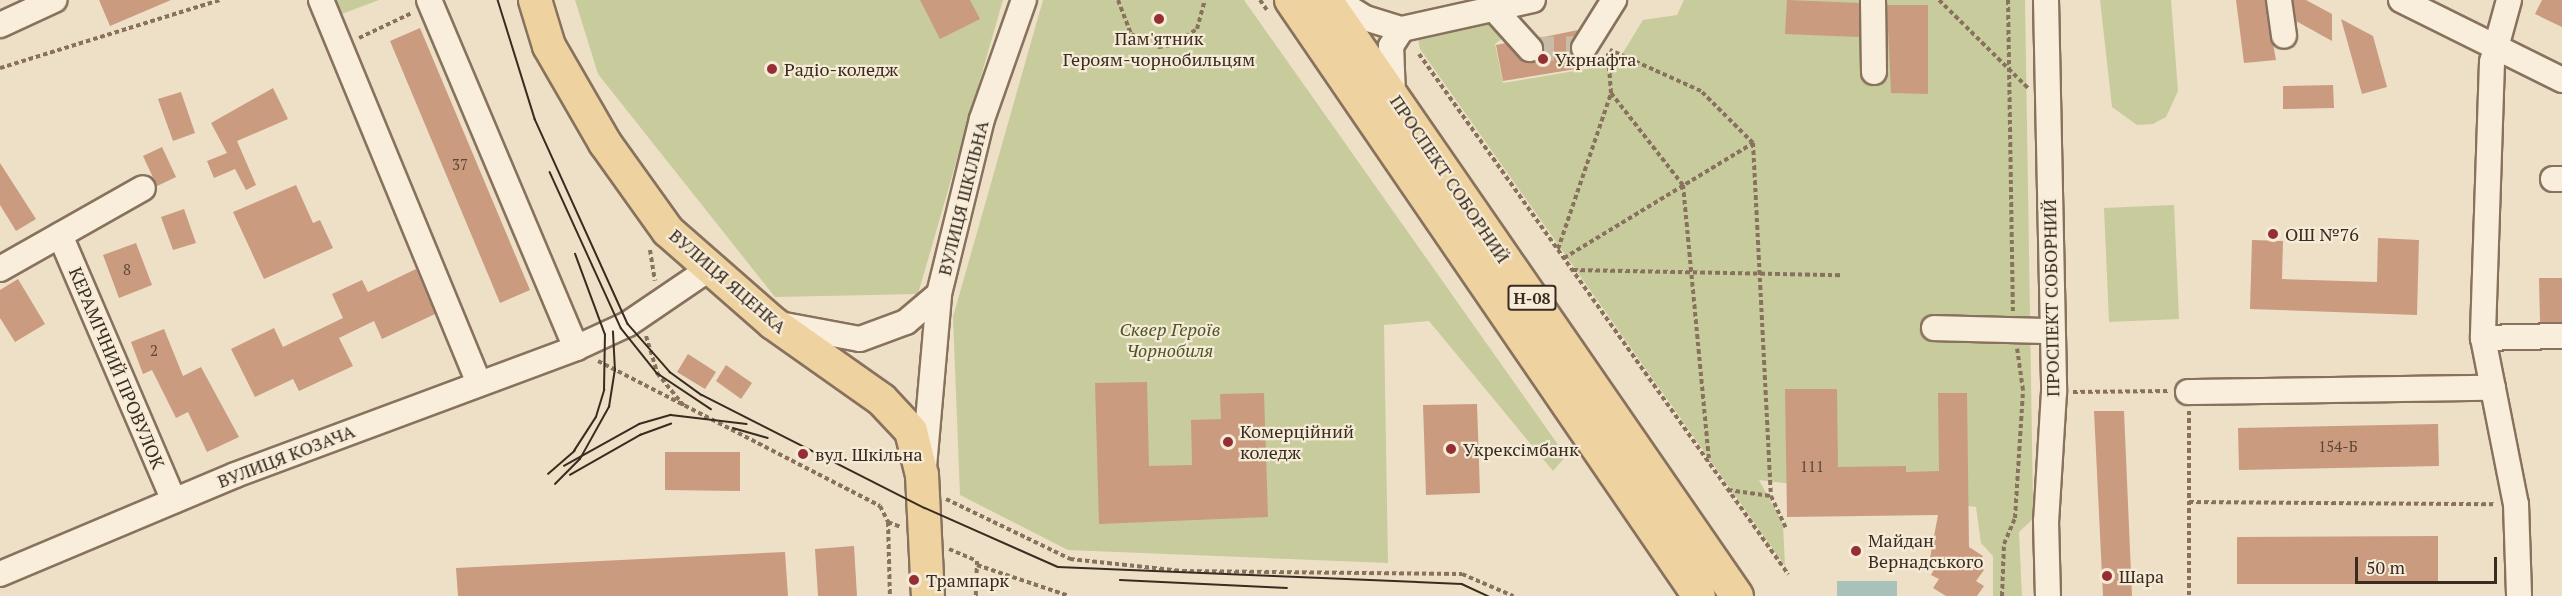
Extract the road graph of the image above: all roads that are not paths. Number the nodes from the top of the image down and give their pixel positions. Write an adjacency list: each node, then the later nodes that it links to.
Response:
1 (54, 0): 17 (street)
2 (321, 0): 37 (street)
3 (535, 0): 29 (main road, ВУЛИЦЯ ЯЦЕНКА)
4 (1023, 0): 30 (street, ВУЛИЦЯ ШКІЛЬНА)
5 (1291, 0): 44 (main road, ПРОСПЕКТ СОБОРНИЙ / Н-08)
6 (1326, 0): 25 (main road, ПРОСПЕКТ СОБОРНИЙ / Н-08)
7 (1336, 0): 18 (street)
8 (1533, 0): 16 (street)
9 (1614, 0): 21 (street)
10 (1873, 0): 23 (street)
11 (2046, 0): 33 (street, ПРОСПЕКТ СОБОРНИЙ)
12 (2279, 0): 19 (street)
13 (2401, 0): 20 (street)
14 (2509, 0): 20 (street)
15 (430, 2): 36 (street)
16 (1494, 9): 18 (street); 22 (street)
17 (0, 25)
18 (1402, 29): 25 (street)
19 (2284, 36)
20 (2496, 45): 24 (street); 35 (street)
21 (1584, 48)
22 (1530, 49)
23 (1874, 72)
24 (2562, 80)
25 (1394, 96): 45 (main road, ПРОСПЕКТ СОБОРНИЙ / Н-08)
26 (143, 188): 27 (street)
27 (60, 235): 28 (street); 41 (street, КЕРАМІЧНИЙ ПРОВУЛОК)
28 (0, 269)
29 (709, 269): 31 (main road, ВУЛИЦЯ ЯЦЕНКА); 36 (street, ВУЛИЦЯ КОЗАЧА)
30 (939, 294): 31 (street, ВУЛИЦЯ ШКІЛЬНА); 40 (street)
31 (773, 322): 40 (main road, ВУЛИЦЯ ЯЦЕНКА)
32 (1934, 328): 33 (street)
33 (2052, 331): 46 (street, ПРОСПЕКТ СОБОРНИЙ)
34 (2562, 336): 35 (street)
35 (2482, 338): 38 (street)
36 (576, 348): 37 (street, ВУЛИЦЯ КОЗАЧА)
37 (479, 383): 41 (street, ВУЛИЦЯ КОЗАЧА)
38 (2493, 388): 39 (street); 47 (street)
39 (2188, 392)
40 (923, 482): 43 (main road, ВУЛИЦЯ ЯЦЕНКА)
41 (174, 501): 42 (street, ВУЛИЦЯ КОЗАЧА)
42 (0, 574)
43 (928, 596)
44 (1700, 596)
45 (1737, 596)
46 (2048, 596)
47 (2518, 596)

